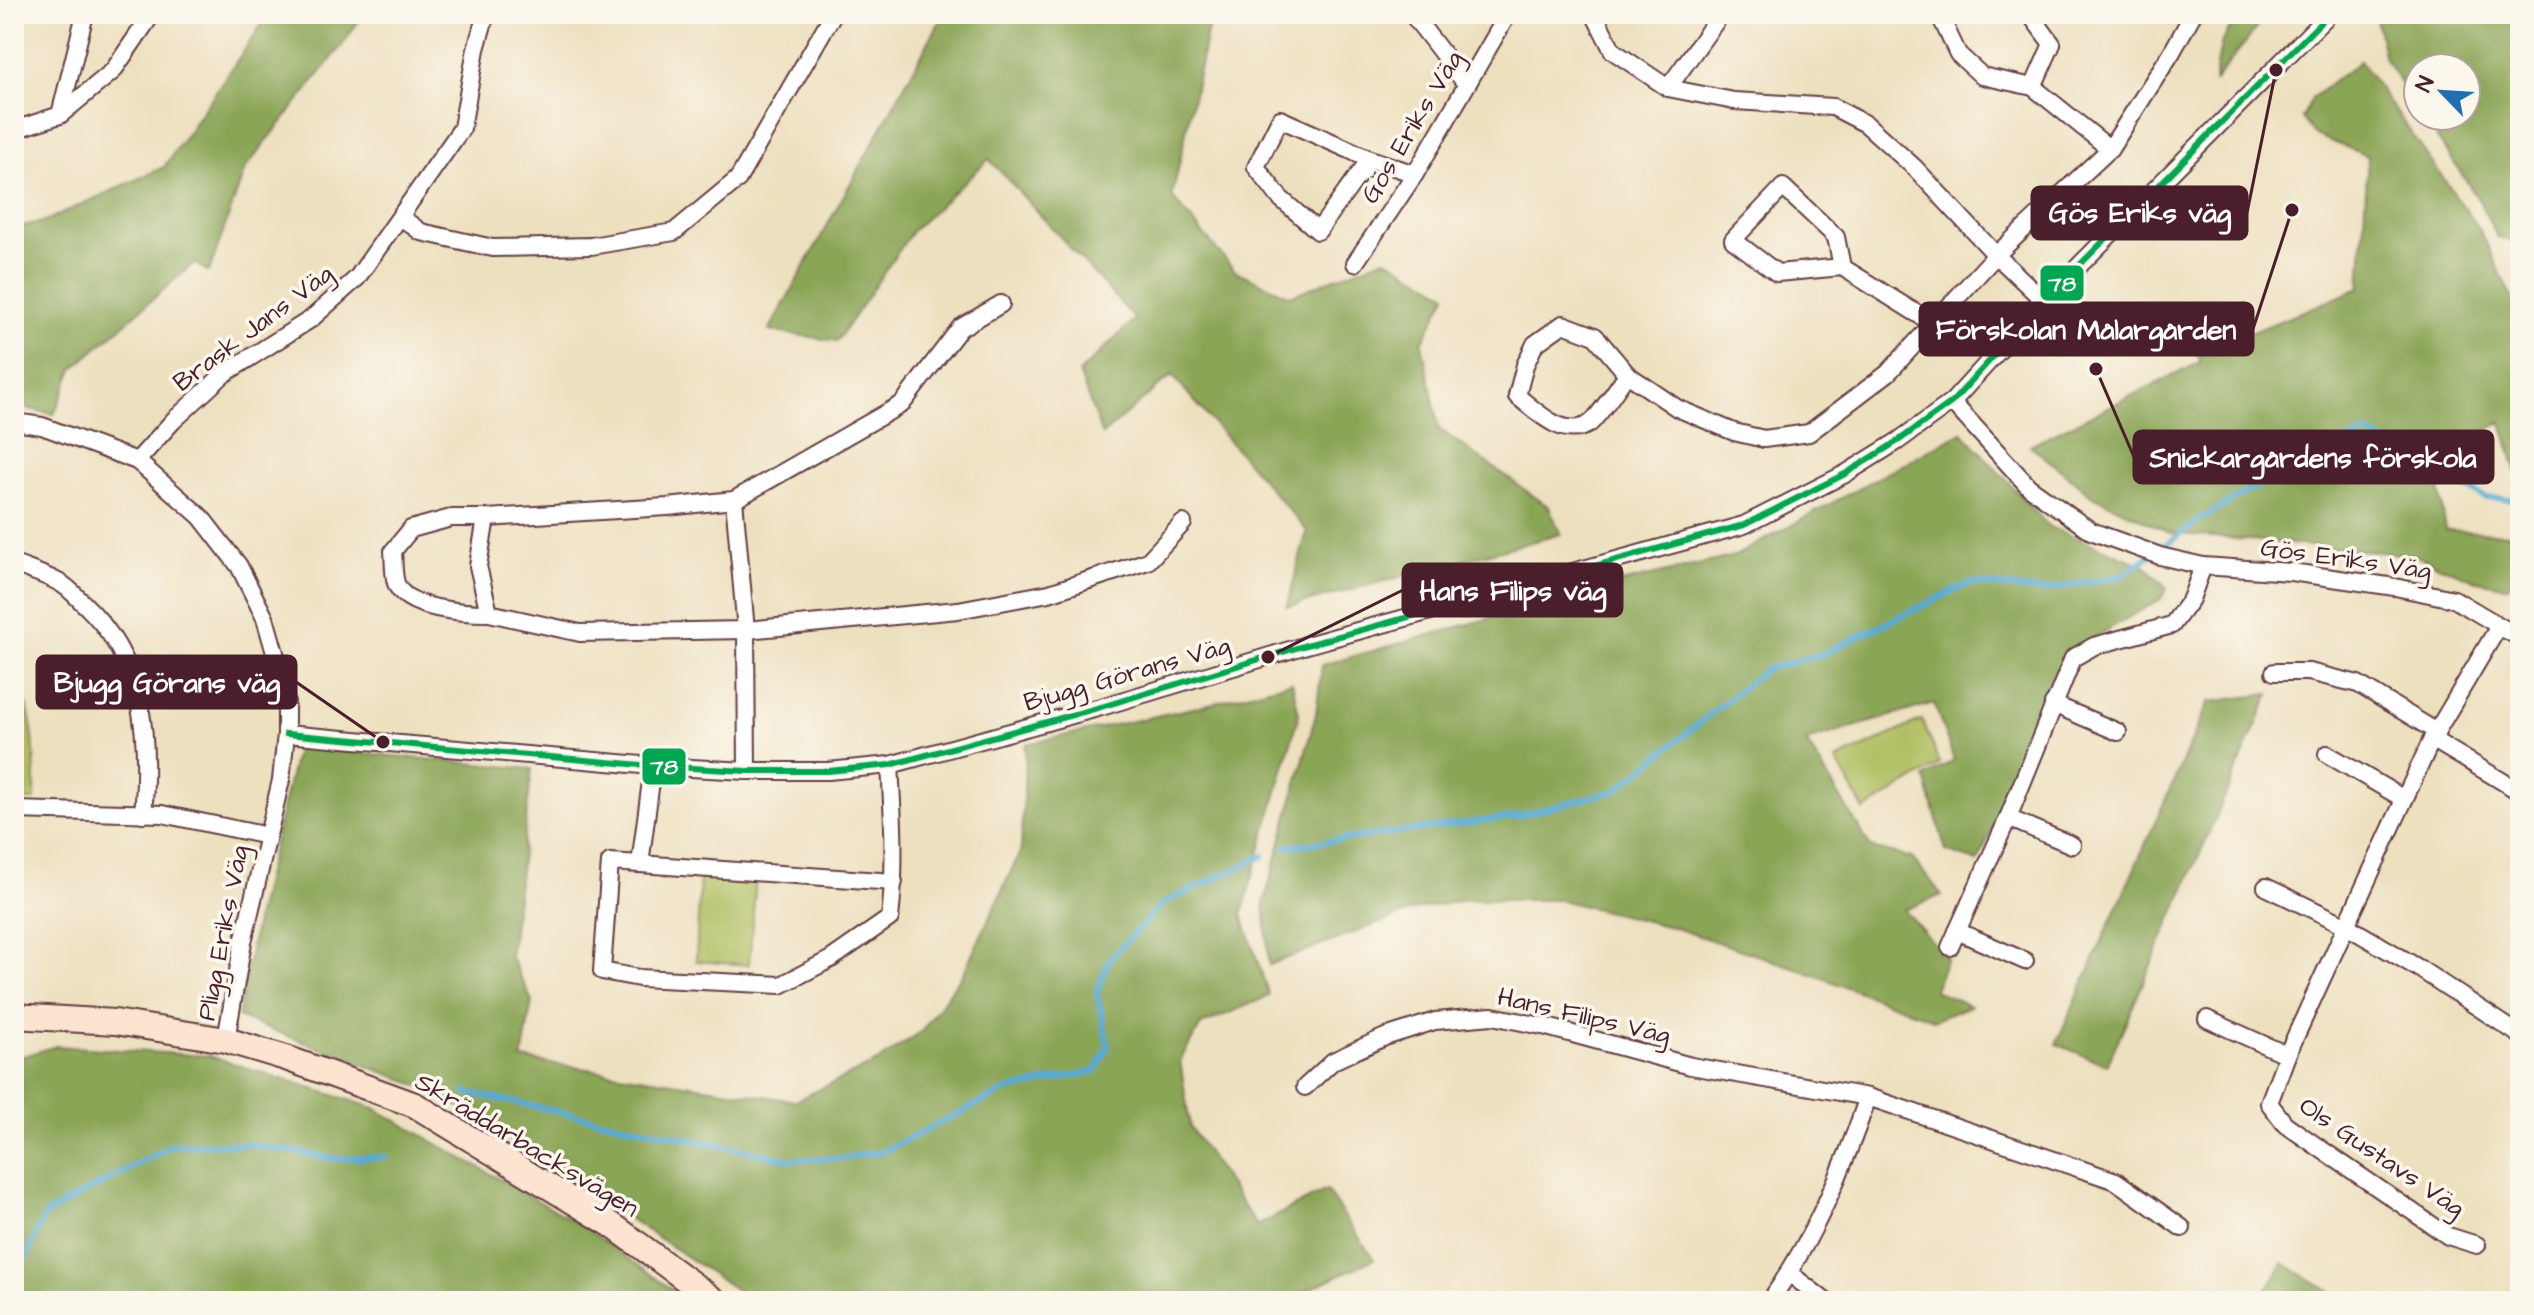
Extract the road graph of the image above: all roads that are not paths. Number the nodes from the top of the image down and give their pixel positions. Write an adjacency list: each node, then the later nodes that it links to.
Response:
1 (85, 14): 16 (street)
2 (152, 14): 16 (street)
3 (486, 14): 21 (street, Brask Jans Väg)
4 (833, 14): 21 (street)
5 (1412, 14): 13 (street, Gös Eriks Väg)
6 (1508, 14): 13 (street, Gös Eriks Väg)
7 (1594, 14): 15 (street)
8 (1721, 14): 15 (street)
9 (1947, 14): 14 (street)
10 (2030, 14): 14 (street)
11 (2193, 14): 18 (street)
12 (2329, 14): 25 (street)
13 (1466, 84): 20 (street, Gös Eriks Väg)
14 (2033, 87): 18 (street)
15 (1668, 88): 22 (street)
16 (60, 115): 17 (street)
17 (14, 130)
18 (2110, 149): 22 (street)
19 (1370, 159): 19 (street, Gös Eriks Väg); 20 (street, Gös Eriks Väg)
20 (1415, 174): 23 (street, Gös Eriks Väg)
21 (402, 218): 31 (street, Brask Jans Väg)
22 (1996, 255): 25 (street); 27 (street)
23 (1355, 263)
24 (1842, 267): 24 (street); 27 (street)
25 (2044, 301): 29 (street)
26 (1001, 304): 32 (street)
27 (1932, 323): 28 (street)
28 (1627, 374): 28 (street)
29 (1952, 402): 36 (street, Gös Eriks Väg); 47 (street, Bjugg Görans Väg)
30 (14, 422): 31 (street, Pligg Eriks Väg)
31 (137, 461): 44 (street, Pligg Eriks Väg)
32 (734, 500): 33 (street); 39 (street)
33 (486, 518): 37 (street); 37 (street)
34 (1183, 523): 39 (street)
35 (14, 564): 53 (street)
36 (2203, 566): 38 (street, Gös Eriks Väg); 42 (street)
37 (489, 613): 39 (street)
38 (2499, 626): 40 (street, Gös Eriks Väg); 45 (street, Ols Gustavs Väg)
39 (746, 630): 49 (street)
40 (2520, 638)
41 (2274, 672): 45 (street)
42 (2053, 704): 43 (street); 54 (street)
43 (2118, 732)
44 (286, 734): 48 (street, Bjugg Görans Väg); 55 (street, Pligg Eriks Väg)
45 (2434, 735): 50 (street); 51 (street, Ols Gustavs Väg)
46 (2327, 754): 51 (street)
47 (890, 765): 49 (street, Bjugg Görans Väg); 58 (street)
48 (653, 766): 49 (street, Bjugg Görans Väg); 57 (street)
49 (747, 771)
50 (2520, 792)
51 (2404, 799): 60 (street, Ols Gustavs Väg)
52 (14, 810): 53 (street, Pligg Eriks Väg)
53 (143, 814): 55 (street, Pligg Eriks Väg)
54 (2008, 818): 56 (street); 61 (street)
55 (268, 836): 67 (street, Pligg Eriks Väg)
56 (2072, 845)
57 (640, 864): 58 (street); 58 (street)
58 (894, 882)
59 (2266, 887): 60 (street)
60 (2345, 925): 66 (street); 68 (street, Ols Gustavs Väg)
61 (1957, 931): 62 (street); 63 (street)
62 (1950, 947)
63 (2025, 961)
64 (14, 1016): 67 (street, Skräddarbacksvägen)
65 (2207, 1019): 68 (street)
66 (2520, 1035)
67 (226, 1040): 74 (street, Skräddarbacksvägen)
68 (2287, 1055): 72 (street, Ols Gustavs Väg)
69 (1305, 1087): 70 (street, Hans Filips Väg)
70 (1868, 1097): 71 (street, Hans Filips Väg); 73 (street)
71 (2182, 1228)
72 (2477, 1245)
73 (1789, 1273): 75 (street); 76 (street)
74 (715, 1301)
75 (1770, 1301)
76 (1825, 1301)

